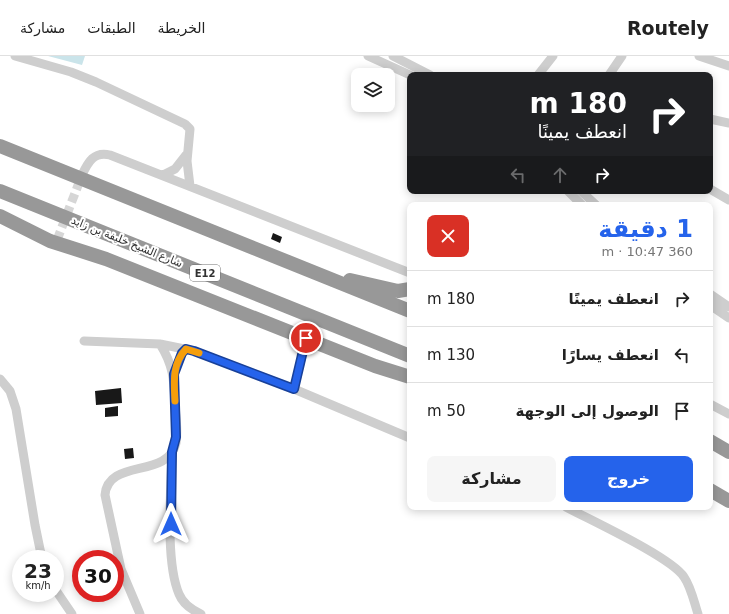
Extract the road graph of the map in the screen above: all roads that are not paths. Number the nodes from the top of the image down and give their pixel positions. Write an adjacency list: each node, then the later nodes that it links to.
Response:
1 (15, 56): 15 (street)
2 (368, 56): 11 (street)
3 (393, 56): 8 (street)
4 (553, 56): 9 (street)
5 (622, 56): 10 (street)
6 (699, 56): 7 (street)
7 (729, 66)
8 (424, 72)
9 (540, 72)
10 (610, 72)
11 (407, 74)
12 (713, 120): 13 (street)
13 (729, 123)
14 (0, 146): 28 (highway)
15 (188, 152): 17 (street); 18 (street)
16 (82, 175): 17 (street)
17 (163, 176): 18 (street)
18 (190, 186): 27 (street)
19 (0, 191): 39 (highway, شارع الشيخ خليفة بن زايد / E12)
20 (713, 191): 23 (street)
21 (571, 194): 24 (street)
22 (584, 194): 25 (street)
23 (729, 200)
24 (579, 202)
25 (593, 202)
26 (0, 216): 35 (highway)
27 (407, 272)
28 (322, 276): 29 (highway); 33 (highway)
29 (407, 290)
30 (713, 296): 32 (street)
31 (713, 307): 34 (street)
32 (729, 307)
33 (407, 310)
34 (729, 318)
35 (306, 338): 41 (highway); 43 (street)
36 (84, 341): 37 (street)
37 (160, 344): 38 (street); 40 (street)
38 (186, 349): 40 (street); 43 (street)
39 (407, 355)
40 (174, 374): 48 (street)
41 (407, 376)
42 (0, 379): 53 (street)
43 (294, 389): 46 (street)
44 (713, 406): 45 (street)
45 (729, 414)
46 (407, 437)
47 (713, 443): 49 (highway)
48 (172, 452): 55 (street); 57 (street)
49 (729, 452)
50 (713, 492): 51 (highway)
51 (729, 501)
52 (572, 510): 59 (street)
53 (40, 550)
54 (64, 602): 56 (street)
55 (187, 610): 58 (street)
56 (72, 614)
57 (140, 614)
58 (201, 614)
59 (698, 614)

